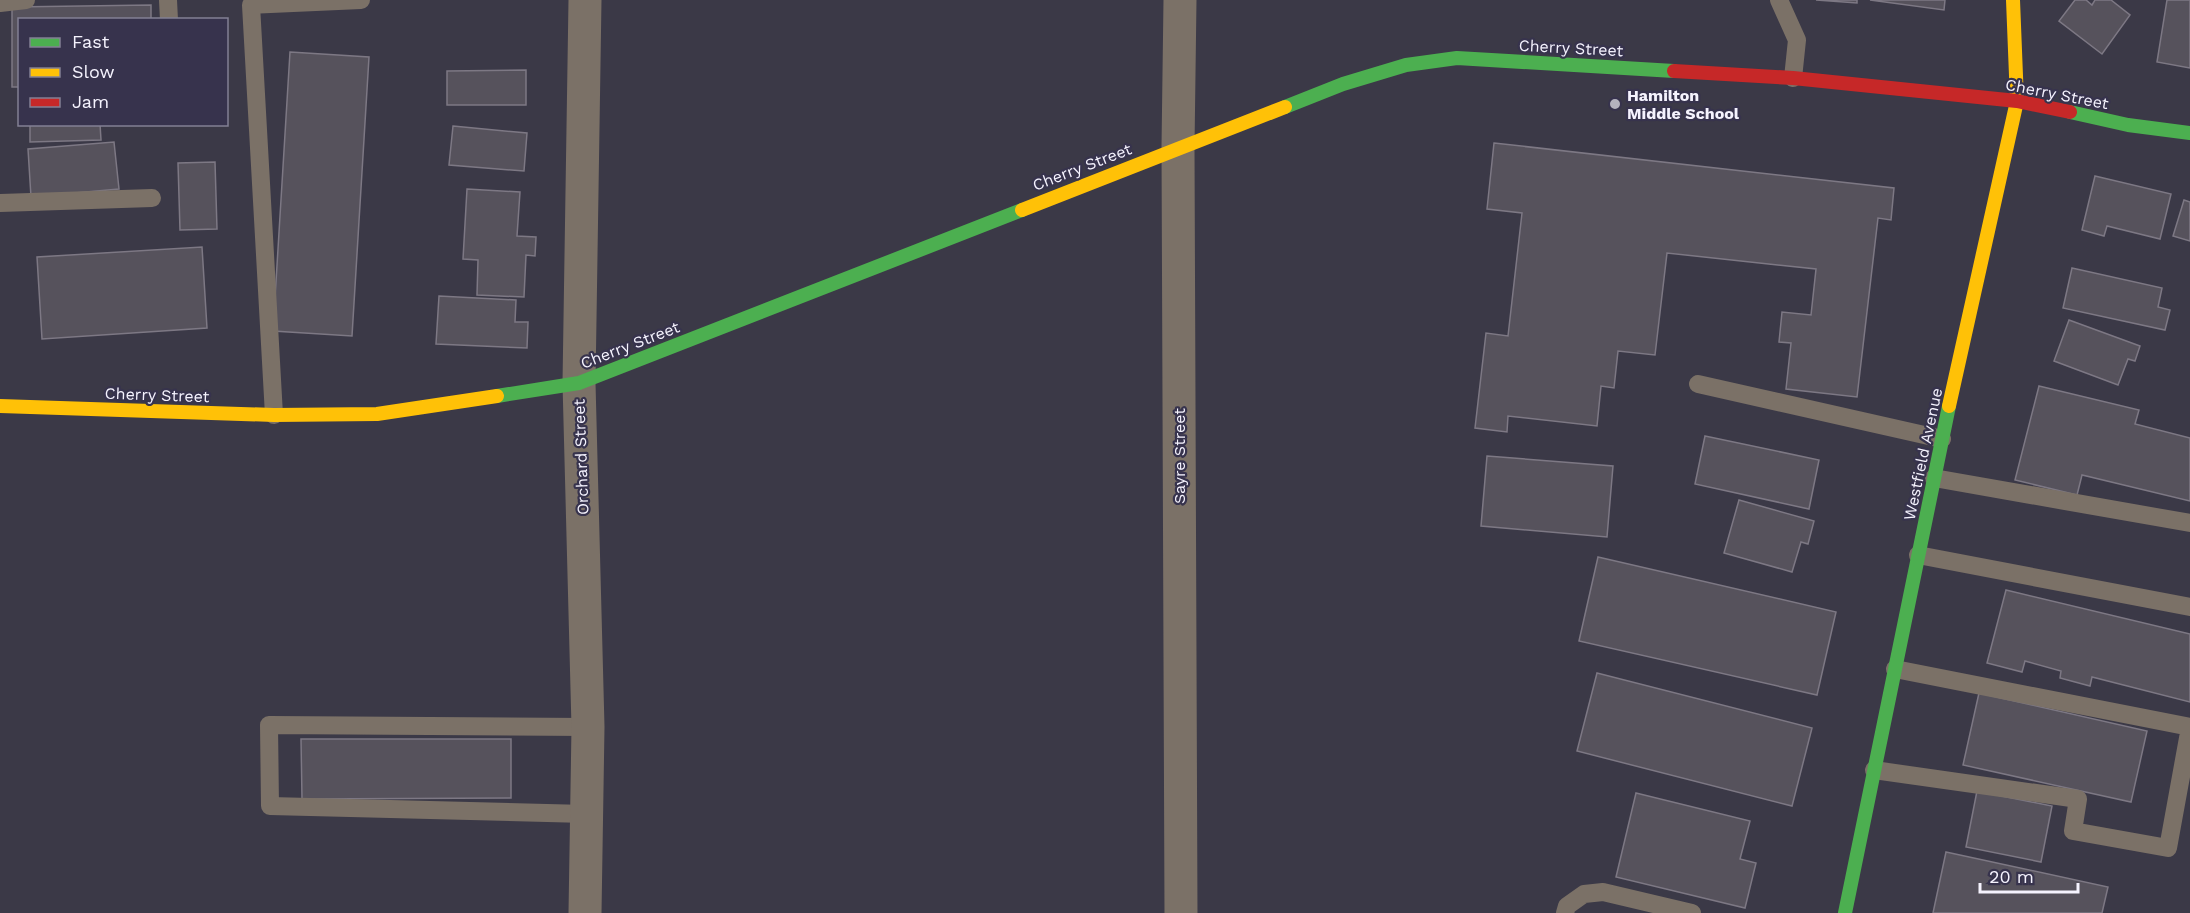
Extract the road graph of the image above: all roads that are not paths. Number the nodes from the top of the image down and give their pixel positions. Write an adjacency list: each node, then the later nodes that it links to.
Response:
1 (26, 0): 8 (lane)
2 (168, 0): 9 (lane)
3 (361, 0): 19 (lane)
4 (585, 0): 16 (street, Orchard Street)
5 (1180, 0): 13 (street, Sayre Street)
6 (1779, 0): 10 (lane)
7 (2013, 0): 11 (street, Westfield Avenue)
8 (0, 3)
9 (169, 18)
10 (1793, 78): 11 (street, Cherry Street); 13 (street, Cherry Street)
11 (2017, 101): 12 (street, Cherry Street); 20 (street, Westfield Avenue)
12 (2190, 133)
13 (1178, 147): 16 (street, Cherry Street); 30 (street, Sayre Street)
14 (153, 198): 15 (lane)
15 (0, 203)
16 (579, 383): 19 (street, Cherry Street); 26 (street, Orchard Street)
17 (1698, 384): 20 (lane)
18 (0, 406): 19 (street, Cherry Street)
19 (274, 416)
20 (1942, 439): 21 (street, Westfield Avenue)
21 (1934, 478): 22 (lane); 23 (street, Westfield Avenue)
22 (2190, 523)
23 (1918, 555): 24 (lane); 25 (street, Westfield Avenue)
24 (2190, 607)
25 (1895, 669): 27 (street, Westfield Avenue); 27 (lane)
26 (588, 728): 28 (street, Orchard Street); 28 (lane)
27 (1874, 770): 33 (street, Westfield Avenue)
28 (586, 814): 29 (street, Orchard Street)
29 (585, 913)
30 (1181, 913)
31 (1565, 913): 32 (lane)
32 (1692, 913)
33 (1845, 913)

